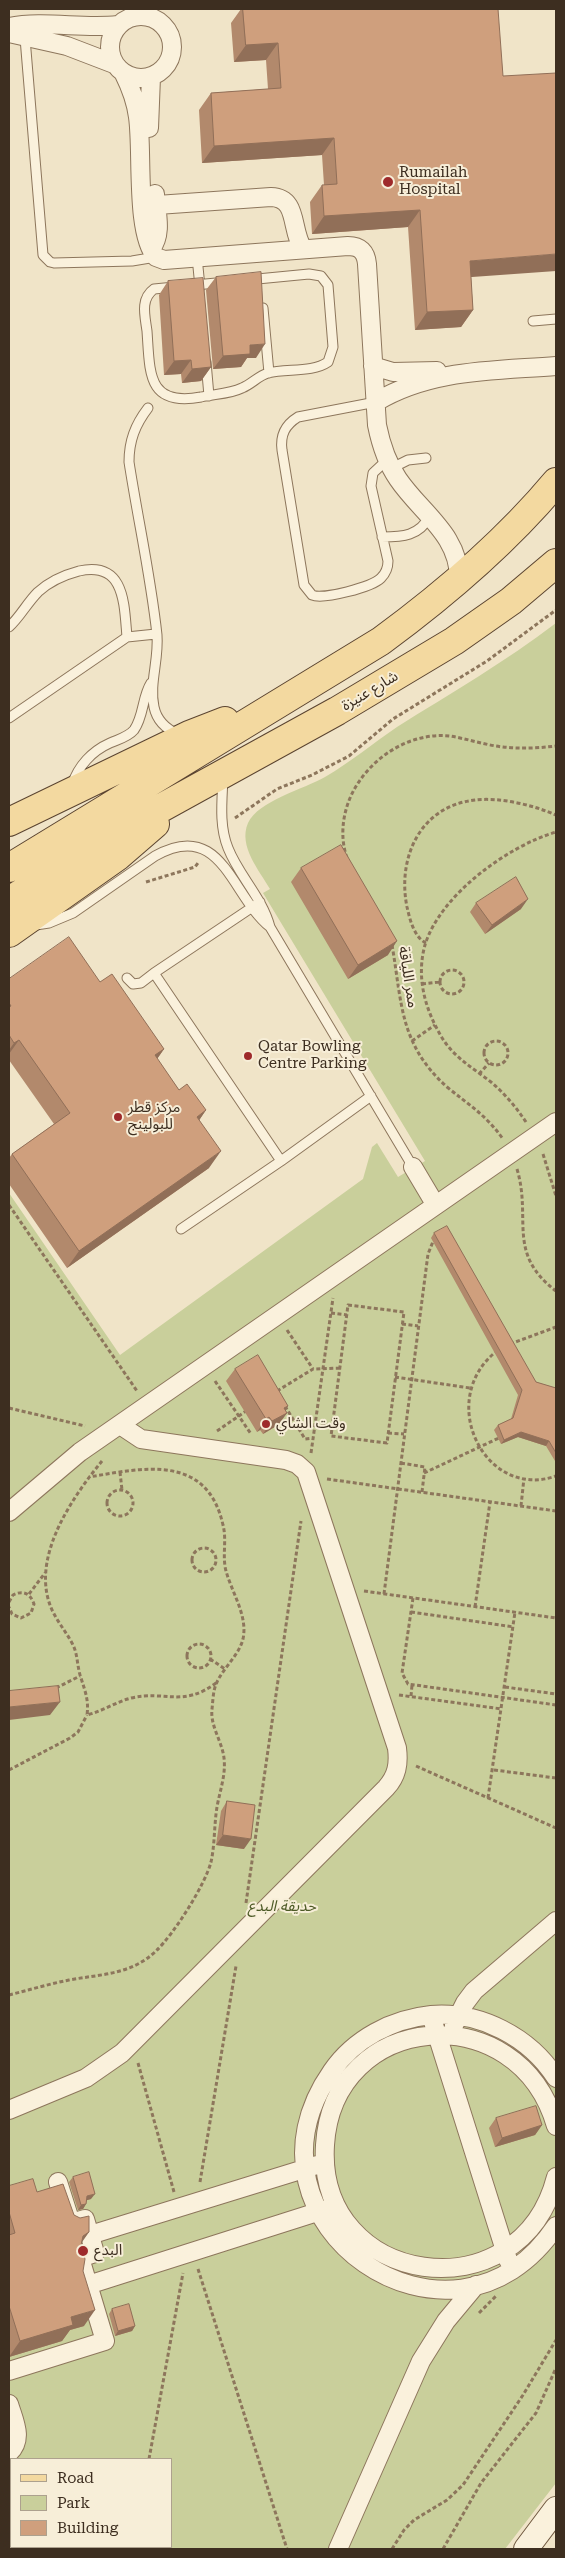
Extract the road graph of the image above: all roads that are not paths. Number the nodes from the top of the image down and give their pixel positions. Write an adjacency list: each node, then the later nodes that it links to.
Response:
1 (148, 13): 2 (street); 6 (street)
2 (124, 18): 3 (street); 5 (street)
3 (9, 27)
4 (17, 35): 5 (street); 9 (lane)
5 (119, 69): 6 (street); 7 (street)
6 (151, 77): 7 (street)
7 (150, 205): 8 (street); 9 (street)
8 (303, 249): 10 (street); 16 (street)
9 (154, 253): 10 (street)
10 (197, 257): 11 (lane)
11 (200, 288): 12 (lane); 20 (lane)
12 (261, 288): 18 (lane); 18 (lane)
13 (556, 319): 14 (lane)
14 (533, 321)
15 (205, 349): 20 (lane)
16 (373, 366): 19 (street); 21 (street)
17 (556, 366): 19 (street)
18 (269, 373): 20 (lane)
19 (452, 373): 21 (street)
20 (209, 396)
21 (376, 402): 24 (street); 27 (lane)
22 (148, 408): 31 (lane)
23 (426, 458): 24 (lane)
24 (389, 464): 26 (street); 27 (lane)
25 (556, 482): 29 (main road)
26 (430, 516): 27 (lane); 29 (street)
27 (382, 537)
28 (556, 563): 37 (main road, شارع عنيزة)
29 (459, 580): 34 (main road)
30 (9, 628): 32 (lane)
31 (156, 634): 32 (lane); 33 (lane)
32 (127, 637): 35 (lane)
33 (154, 678): 36 (lane); 38 (lane)
34 (281, 702): 36 (main road); 40 (main road)
35 (9, 718)
36 (189, 736): 38 (main road)
37 (223, 773): 41 (lane); 43 (main road, شارع عنيزة)
38 (70, 794): 39 (main road)
39 (10, 822)
40 (9, 868)
41 (260, 902): 42 (lane); 44 (lane)
42 (250, 908): 43 (lane); 44 (lane); 45 (lane)
43 (14, 919)
44 (270, 927): 47 (lane)
45 (154, 974): 46 (lane); 49 (lane)
46 (127, 978)
47 (371, 1096): 49 (lane); 50 (lane)
48 (556, 1122): 51 (street)
49 (281, 1161): 52 (lane)
50 (413, 1168): 51 (street)
51 (430, 1208): 53 (street)
52 (181, 1229)
53 (118, 1429): 54 (street); 60 (street)
54 (9, 1512)
55 (556, 1920): 57 (street)
56 (430, 2015): 57 (street); 58 (street); 63 (street)
57 (457, 2016): 58 (street); 59 (street)
58 (444, 2035): 61 (street); 62 (street); 70 (street)
59 (556, 2078)
60 (9, 2110)
61 (556, 2126)
62 (325, 2163): 63 (street); 66 (street)
63 (306, 2168): 67 (street); 69 (street)
64 (556, 2177): 70 (street)
65 (58, 2182): 69 (street)
66 (338, 2206): 67 (street); 70 (street)
67 (318, 2212): 72 (street); 73 (street)
68 (556, 2226): 71 (street)
69 (90, 2235): 72 (street)
70 (505, 2251): 71 (street)
71 (511, 2270): 73 (street)
72 (88, 2285): 74 (street)
73 (476, 2285): 78 (street)
74 (9, 2371)
75 (9, 2404): 76 (street)
76 (9, 2453)
77 (556, 2509): 79 (main road)
78 (338, 2549)
79 (526, 2549)

